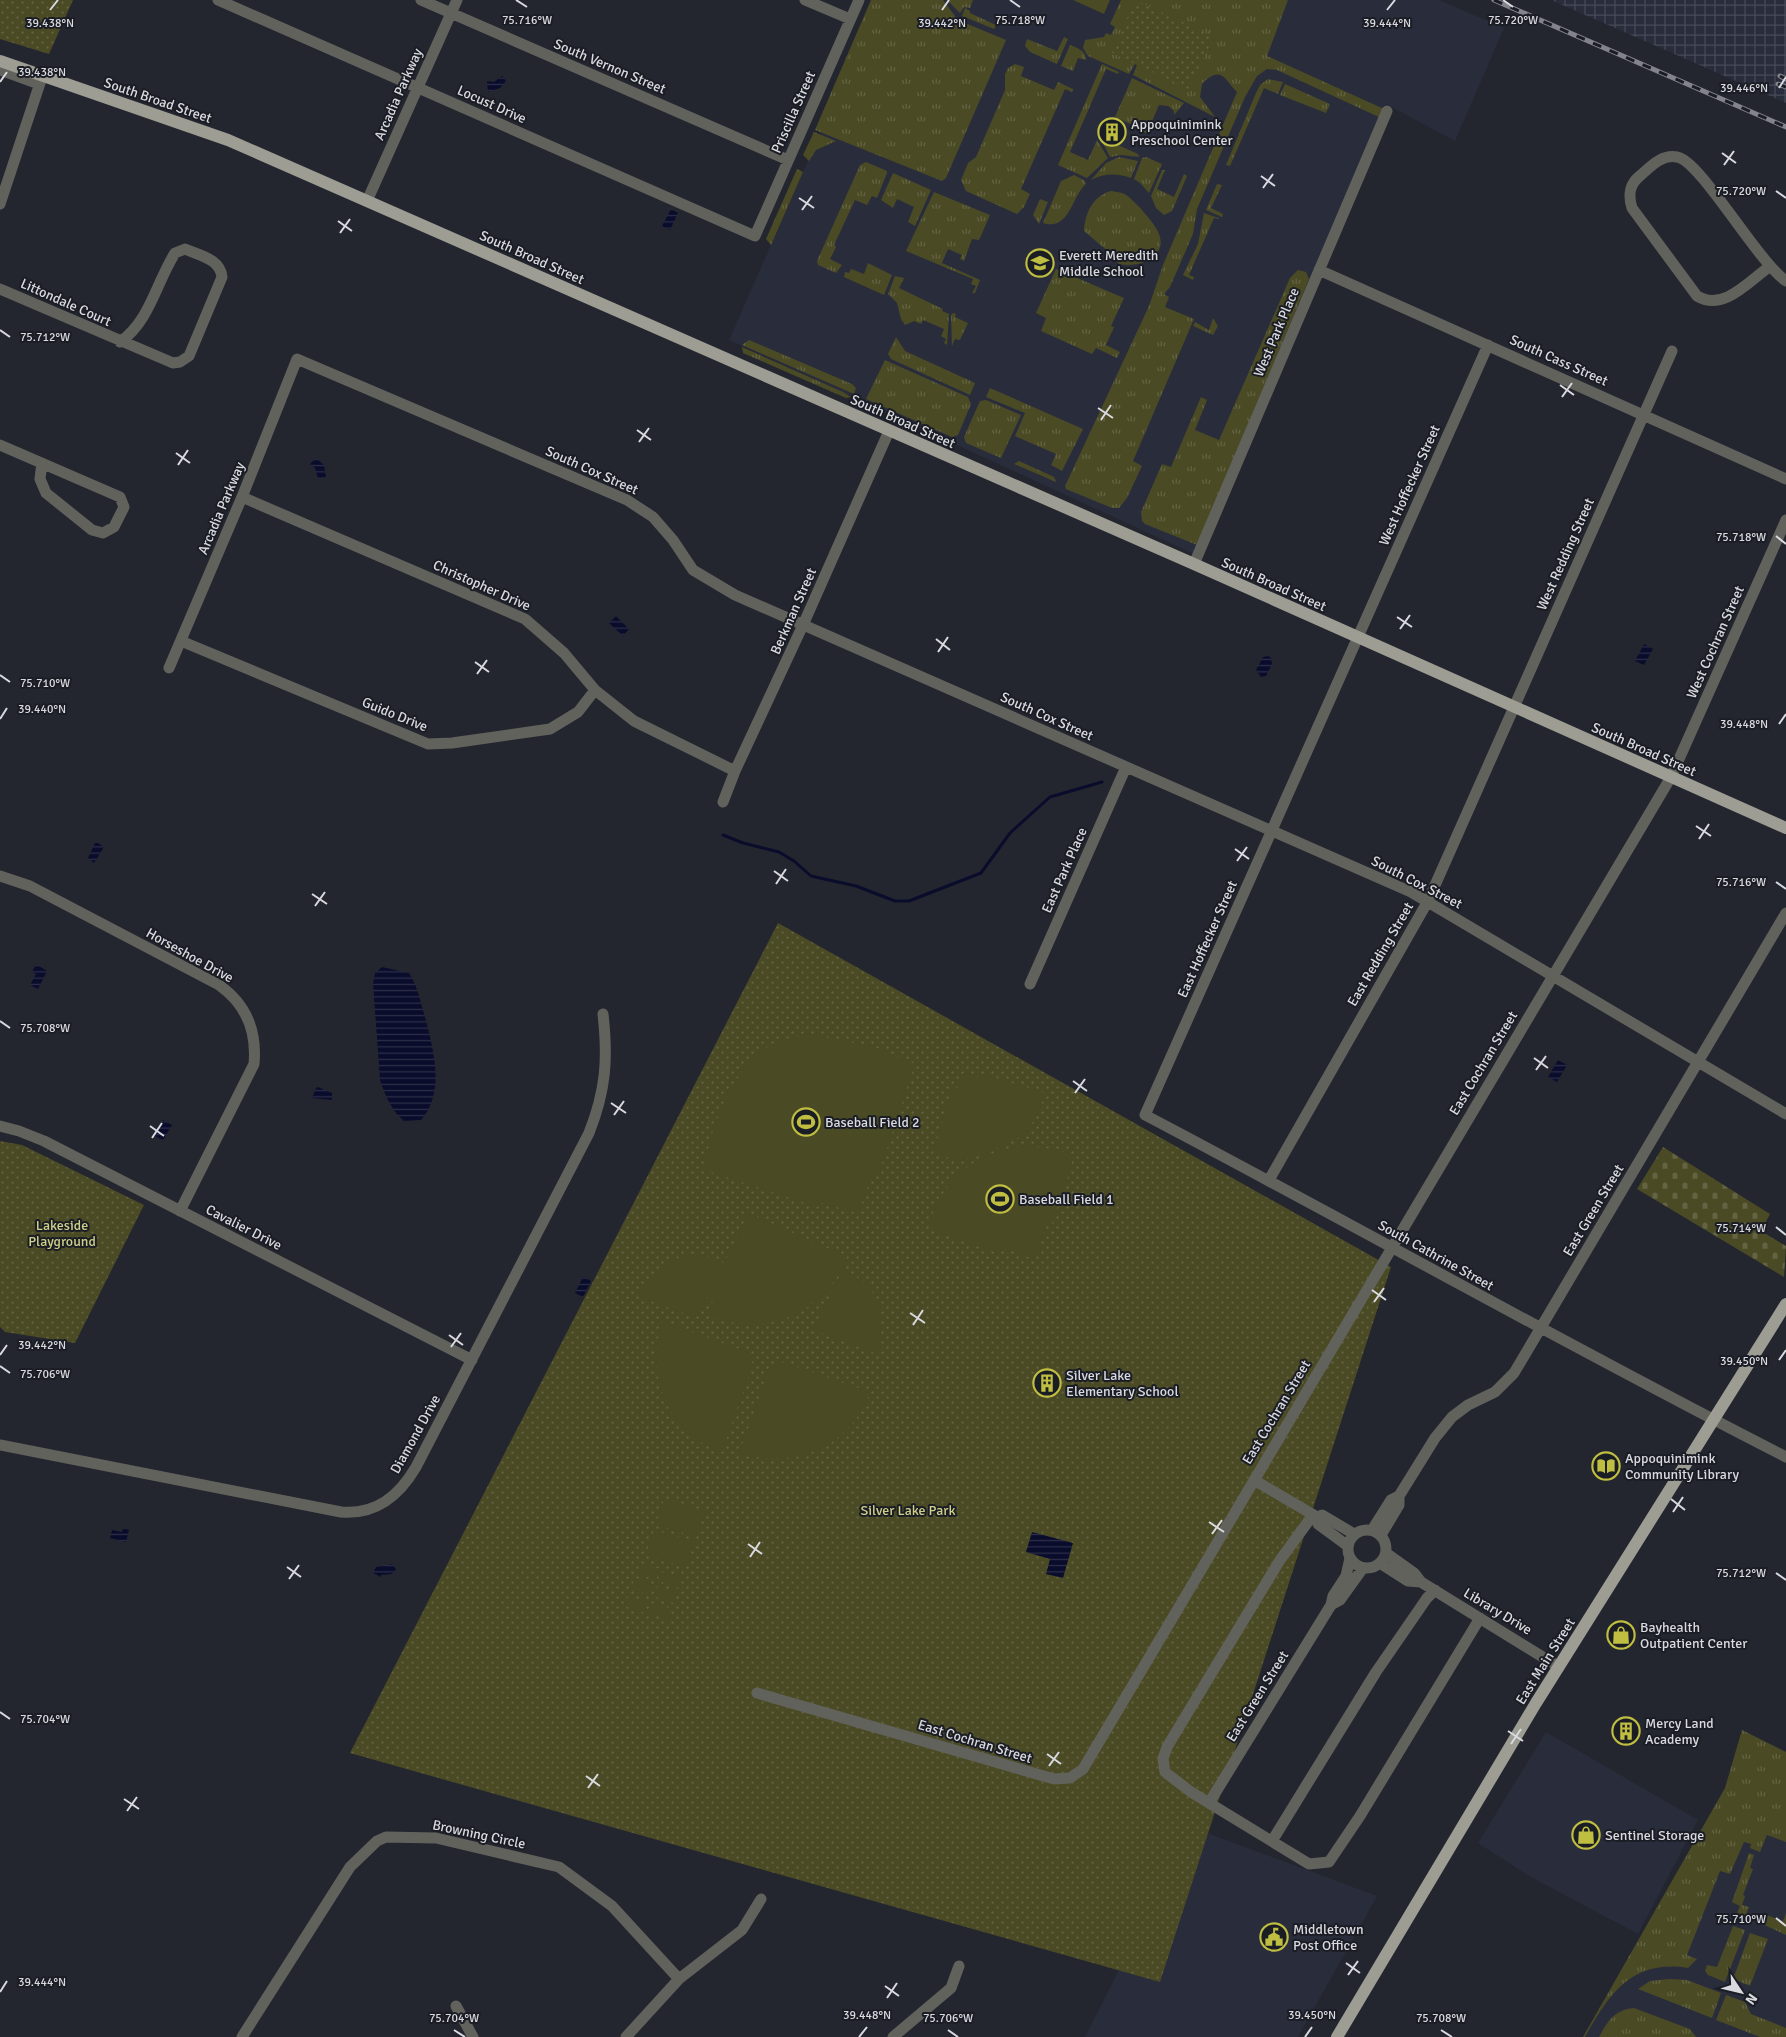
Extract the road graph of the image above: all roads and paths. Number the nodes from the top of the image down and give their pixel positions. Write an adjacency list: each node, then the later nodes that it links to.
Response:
1 (218, 0): 11 (street, Locust Drive)
2 (421, 0): 6 (street, South Vernon Street)
3 (457, 0): 6 (street, Arcadia Parkway)
4 (805, 0): 7 (street)
5 (859, 0): 7 (street, Priscilla Street)
6 (451, 13): 11 (street, Arcadia Parkway); 13 (street, South Vernon Street)
7 (850, 19): 13 (street, Priscilla Street)
8 (0, 61): 10 (main road, South Broad Street)
9 (0, 70): 10 (street)
10 (41, 79): 14 (main road, South Broad Street); 15 (street)
11 (417, 88): 14 (street, Arcadia Parkway); 16 (street, Locust Drive)
12 (1387, 111): 18 (street, West Park Place)
13 (788, 160): 16 (street, Priscilla Street)
14 (368, 201): 26 (main road, South Broad Street)
15 (0, 204)
16 (755, 236)
17 (1769, 267): 17 (street); 19 (street)
18 (1319, 270): 22 (street, South Cass Street); 32 (street, West Park Place)
19 (1786, 281)
20 (0, 289): 21 (street, Littondale Court)
21 (120, 342): 21 (street, Littondale Court)
22 (1488, 345): 25 (street, South Cass Street); 34 (street, West Hoffecker Street)
23 (1672, 351): 25 (street, West Redding Street)
24 (297, 358): 30 (street, Arcadia Parkway); 33 (street, South Cox Street)
25 (1644, 414): 29 (street, South Cass Street); 38 (street, West Redding Street)
26 (889, 431): 32 (main road, South Broad Street); 33 (street, Berkman Street)
27 (0, 445): 28 (street)
28 (42, 463): 28 (street)
29 (1786, 479)
30 (242, 497): 35 (street, Arcadia Parkway); 37 (street, Christopher Drive)
31 (1786, 520): 41 (street, West Cochran Street)
32 (1194, 564): 34 (main road, South Broad Street)
33 (803, 625): 39 (street, South Cox Street); 40 (street, Berkman Street)
34 (1358, 638): 38 (main road, South Broad Street); 44 (street, East Hoffecker Street)
35 (181, 641): 36 (street, Arcadia Parkway); 37 (street, Guido Drive)
36 (169, 668)
37 (595, 690): 40 (street, Christopher Drive)
38 (1514, 707): 41 (main road, South Broad Street); 46 (street, East Redding Street)
39 (1126, 767): 44 (street, South Cox Street); 49 (street, East Park Place)
40 (735, 771): 42 (street, Berkman Street)
41 (1671, 777): 43 (main road, South Broad Street); 48 (street, East Cochran Street)
42 (723, 802)
43 (1786, 828)
44 (1272, 831): 46 (street, South Cox Street); 53 (street, East Hoffecker Street)
45 (0, 876): 56 (street, Horseshoe Drive)
46 (1428, 900): 48 (street, South Cox Street); 55 (street, East Redding Street)
47 (1786, 913): 51 (street, East Green Street)
48 (1553, 975): 51 (street, South Cox Street); 57 (street, East Cochran Street)
49 (1030, 984)
50 (603, 1014): 60 (street, Diamond Drive)
51 (1698, 1061): 52 (street, South Cox Street); 59 (street, East Green Street)
52 (1786, 1114)
53 (1145, 1115): 55 (street, South Cathrine Street)
54 (0, 1126): 56 (street, Cavalier Drive)
55 (1269, 1180): 57 (street, South Cathrine Street)
56 (180, 1210): 60 (street, Cavalier Drive)
57 (1391, 1248): 59 (street, South Cathrine Street); 64 (street, East Cochran Street)
58 (1786, 1304): 61 (main road, East Main Street)
59 (1540, 1329): 61 (street, South Cathrine Street); 66 (street, East Green Street)
60 (472, 1360): 62 (street, Diamond Drive)
61 (1714, 1420): 63 (street, South Cathrine Street); 74 (main road, East Main Street)
62 (0, 1446)
63 (1786, 1457)
64 (1254, 1480): 65 (street); 75 (street, East Cochran Street)
65 (1315, 1516): 67 (street); 68 (street); 76 (street)
66 (1376, 1533): 67 (street); 69 (street)
67 (1354, 1534): 68 (street)
68 (1349, 1552): 70 (street); 72 (street)
69 (1383, 1558): 70 (street); 71 (street, Library Drive)
70 (1363, 1568): 72 (street)
71 (1435, 1590): 73 (street, Library Drive); 77 (street)
72 (1331, 1605): 76 (street, East Green Street)
73 (1480, 1618): 74 (street, Library Drive); 77 (street)
74 (1559, 1667): 86 (main road, East Main Street)
75 (757, 1693)
76 (1209, 1803): 77 (street)
77 (1272, 1841)
78 (761, 1899): 80 (street)
79 (959, 1966): 85 (street)
80 (679, 1979): 82 (street, Browning Circle); 84 (street)
81 (456, 2006): 83 (street)
82 (242, 2037)
83 (473, 2037)
84 (626, 2037)
85 (893, 2037)
86 (1337, 2037)

